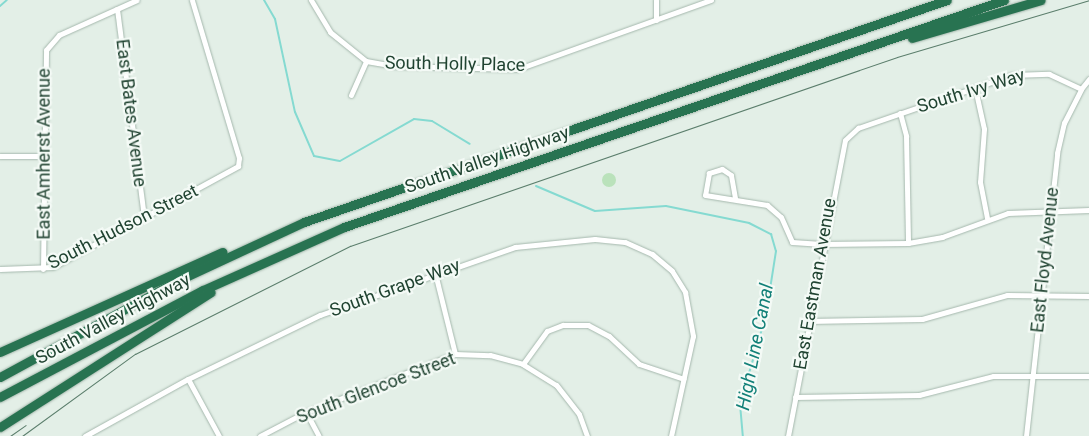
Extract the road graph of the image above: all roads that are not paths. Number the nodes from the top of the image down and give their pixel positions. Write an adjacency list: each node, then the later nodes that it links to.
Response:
1 (137, 0): 10 (street)
2 (192, 0): 26 (street, South Hudson Street)
3 (310, 0): 13 (street, South Holly Place)
4 (656, 0): 11 (street)
5 (711, 0): 11 (street, South Holly Place)
6 (927, 0): 12 (highway)
7 (947, 0): 12 (highway, South Valley Highway)
8 (1004, 0): 14 (highway, South Valley Highway)
9 (1041, 0): 14 (highway)
10 (117, 9): 22 (street, East Amherst Avenue); 26 (street, East Bates Avenue)
11 (656, 20): 13 (street, South Holly Place)
12 (870, 26): 28 (highway, South Valley Highway)
13 (366, 60): 18 (street, South Holly Place)
14 (791, 73): 31 (highway, South Valley Highway)
15 (1089, 79): 17 (street)
16 (975, 88): 17 (street, South Ivy Way); 19 (street, South Ivy Way); 27 (street)
17 (1081, 89): 25 (street, East Floyd Avenue)
18 (351, 95)
19 (900, 113): 20 (street, South Ivy Way); 29 (street)
20 (850, 134): 30 (street, East Eastman Avenue)
21 (0, 156): 22 (street)
22 (44, 156): 33 (street, East Amherst Avenue)
23 (735, 198): 23 (street); 30 (street)
24 (1089, 210): 25 (street)
25 (1050, 211): 27 (street); 35 (street, East Floyd Avenue)
26 (144, 217): 33 (street, South Hudson Street)
27 (988, 218): 29 (street)
28 (273, 235): 38 (highway); 43 (highway, South Valley Highway)
29 (908, 243): 30 (street)
30 (822, 244): 37 (street, East Eastman Avenue)
31 (258, 263): 46 (highway, South Valley Highway); 49 (highway)
32 (0, 269): 33 (street, South Hudson Street)
33 (43, 269)
34 (435, 273): 39 (street); 44 (street, South Grape Way); 45 (street, South Grape Way)
35 (1041, 292): 36 (street); 37 (street); 41 (street, East Floyd Avenue)
36 (1089, 296)
37 (808, 321): 47 (street, East Eastman Avenue)
38 (0, 352)
39 (455, 354): 40 (street, South Glencoe Street); 48 (street, South Glencoe Street)
40 (523, 364): 45 (street); 54 (street, South Glencoe Street)
41 (1032, 374): 42 (street); 47 (street); 57 (street, East Floyd Avenue)
42 (1089, 376)
43 (0, 377)
44 (188, 378): 50 (street, South Grape Way); 51 (street)
45 (684, 379): 55 (street)
46 (0, 397)
47 (795, 397): 56 (street, East Eastman Avenue)
48 (306, 412): 52 (street, South Glencoe Street); 53 (street)
49 (0, 427)
50 (85, 436)
51 (219, 436)
52 (260, 436)
53 (318, 436)
54 (587, 436)
55 (671, 436)
56 (788, 436)
57 (1026, 436)

